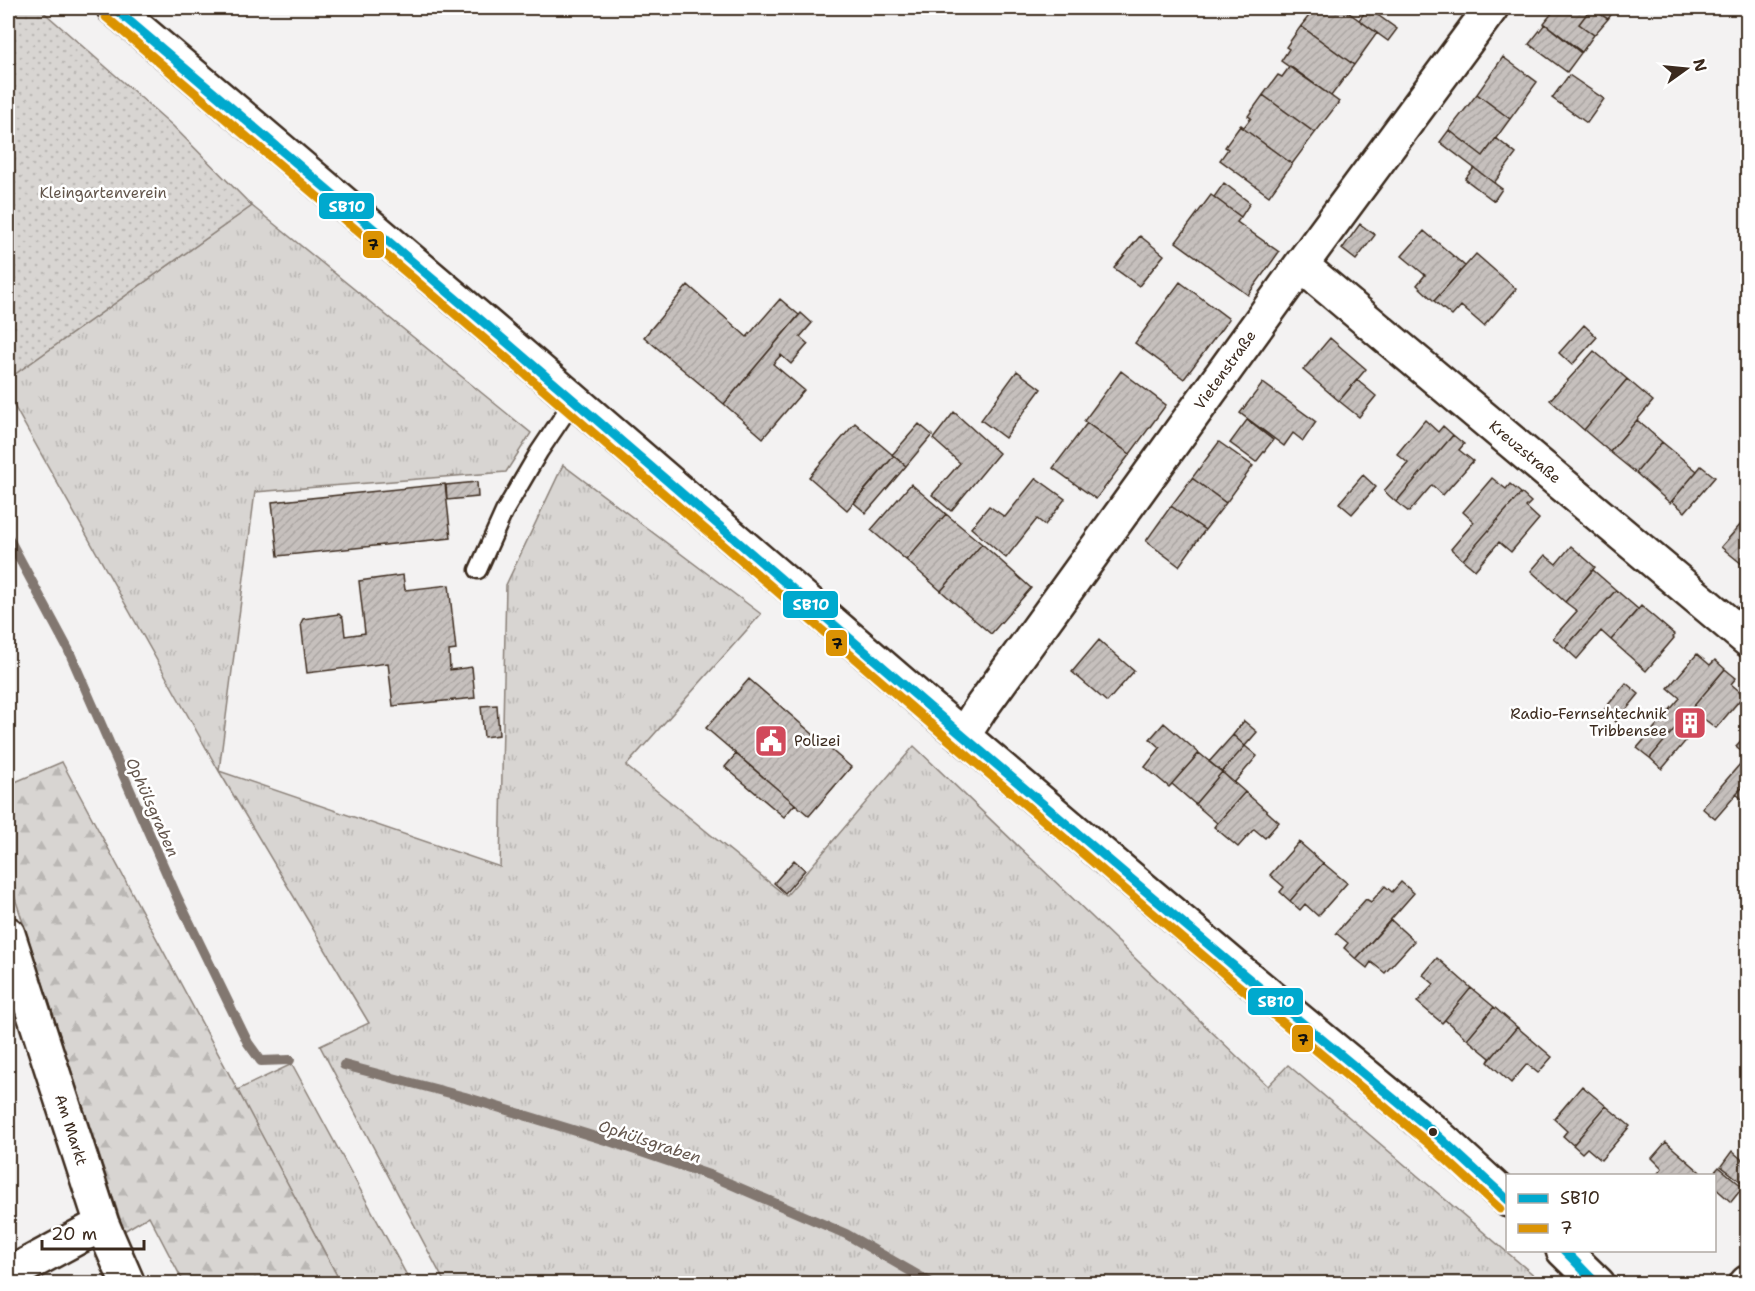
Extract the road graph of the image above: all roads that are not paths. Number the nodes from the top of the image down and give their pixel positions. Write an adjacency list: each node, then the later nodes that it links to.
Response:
1 (114, 8): 4 (street)
2 (1491, 8): 3 (street, Vietenstraße)
3 (1301, 265): 6 (street, Kreuzstraße); 7 (street, Vietenstraße)
4 (574, 400): 5 (lane); 7 (street)
5 (478, 570)
6 (1748, 640)
7 (963, 736): 9 (street)
8 (10, 940): 10 (street, Am Markt)
9 (1506, 1198)
10 (102, 1224): 12 (street); 13 (street, Am Markt)
11 (1564, 1252): 14 (street)
12 (8, 1275)
13 (129, 1284)
14 (1599, 1284)

